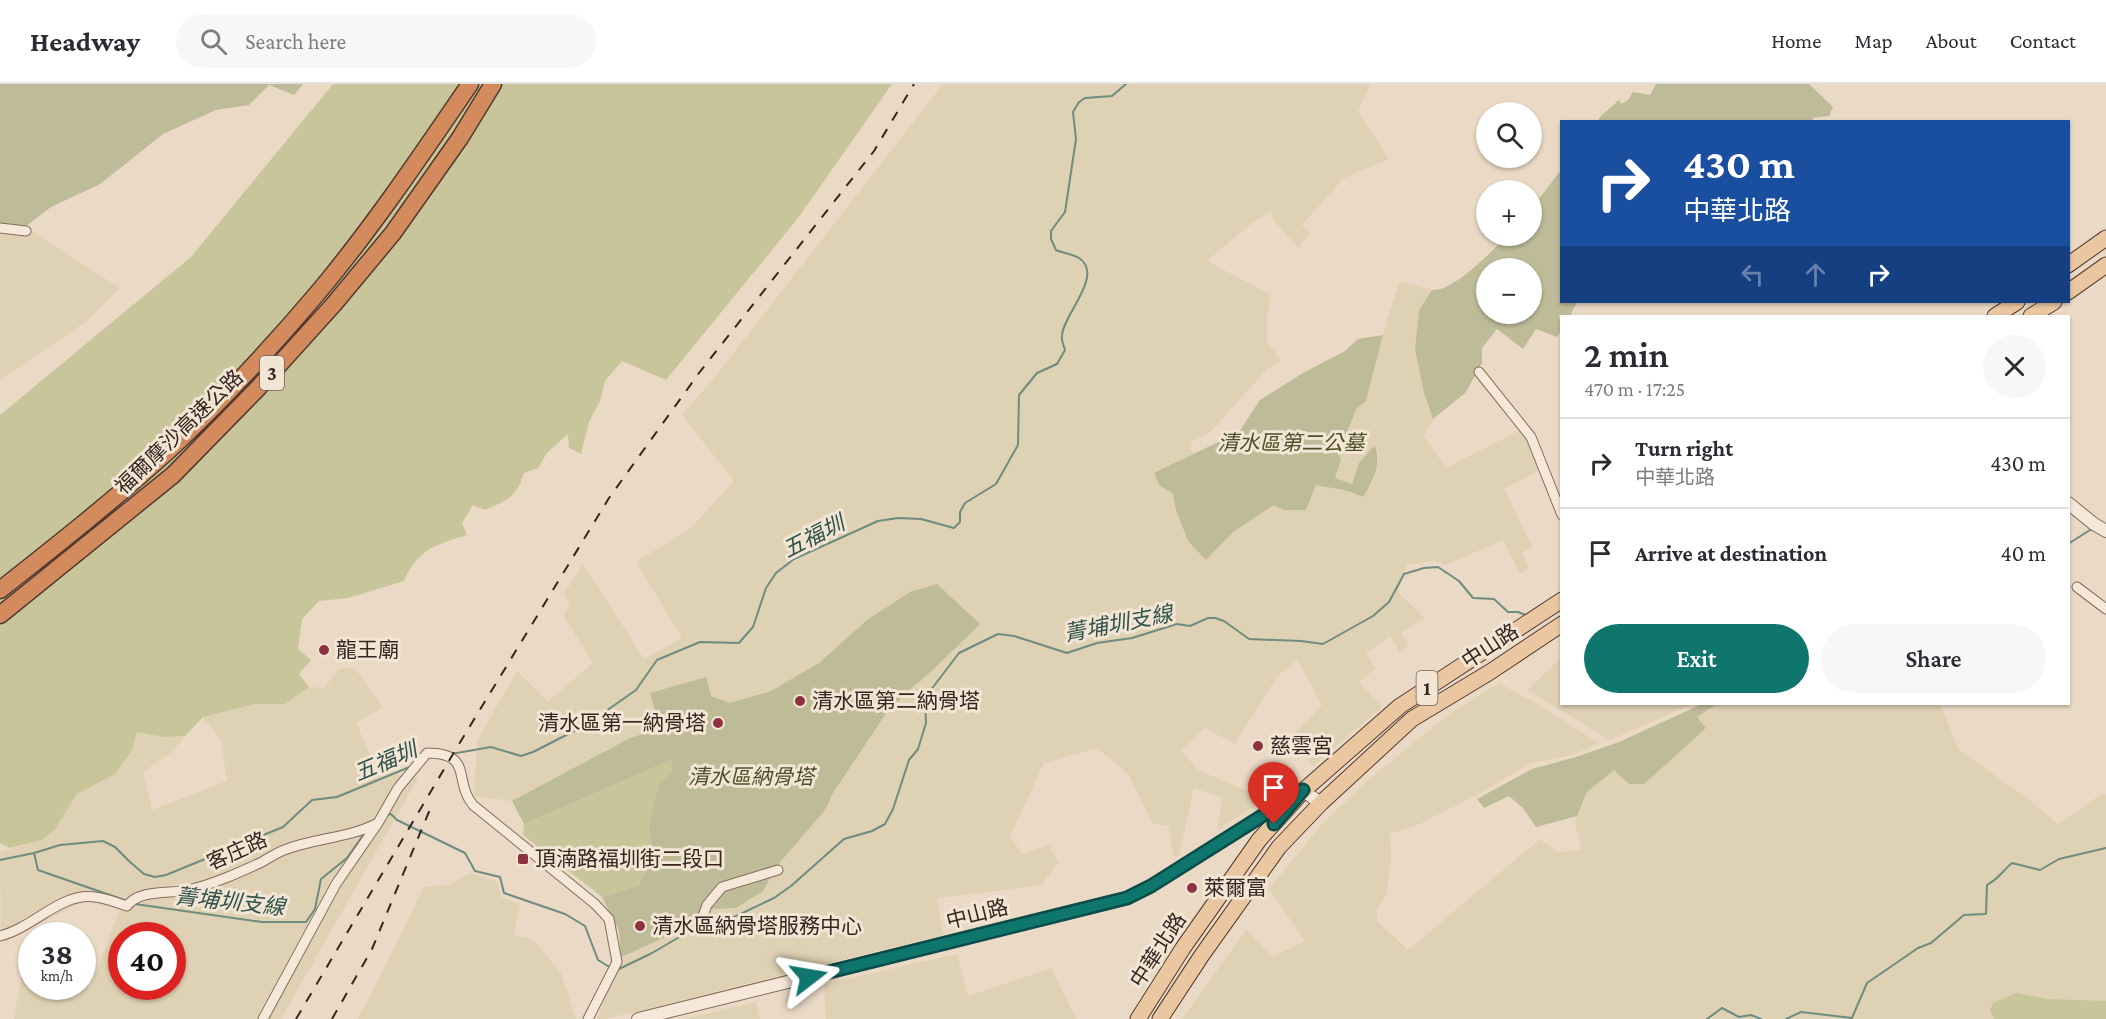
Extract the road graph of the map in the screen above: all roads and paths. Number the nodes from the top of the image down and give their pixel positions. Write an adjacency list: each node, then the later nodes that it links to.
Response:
1 (470, 84): 18 (highway, 福爾摩沙高速公路 / 3)
2 (493, 84): 21 (highway, 福爾摩沙高速公路 / 3)
3 (0, 228): 4 (street)
4 (26, 231)
5 (2106, 238): 6 (main road)
6 (2070, 264)
7 (2106, 265): 8 (main road)
8 (2070, 291)
9 (2015, 303): 11 (main road)
10 (2052, 303): 12 (main road)
11 (1997, 315)
12 (2033, 315)
13 (1479, 372): 15 (street)
14 (2070, 505): 16 (street)
15 (1560, 510)
16 (2106, 531)
17 (2078, 587): 20 (street)
18 (0, 590)
19 (1560, 601): 23 (main road, 中山路 / 1)
20 (2106, 609)
21 (0, 615)
22 (1560, 625): 24 (main road, 中山路 / 1)
23 (1303, 790): 24 (street); 31 (street, 中山路); 32 (main road, 中華北路 / 1)
24 (1321, 803): 33 (main road, 中華北路 / 1)
25 (378, 823): 28 (street, 客庄路); 29 (street); 30 (street)
26 (778, 870): 27 (street)
27 (703, 916)
28 (0, 936)
29 (263, 1019)
30 (588, 1019)
31 (638, 1019)
32 (1138, 1019)
33 (1160, 1019)

